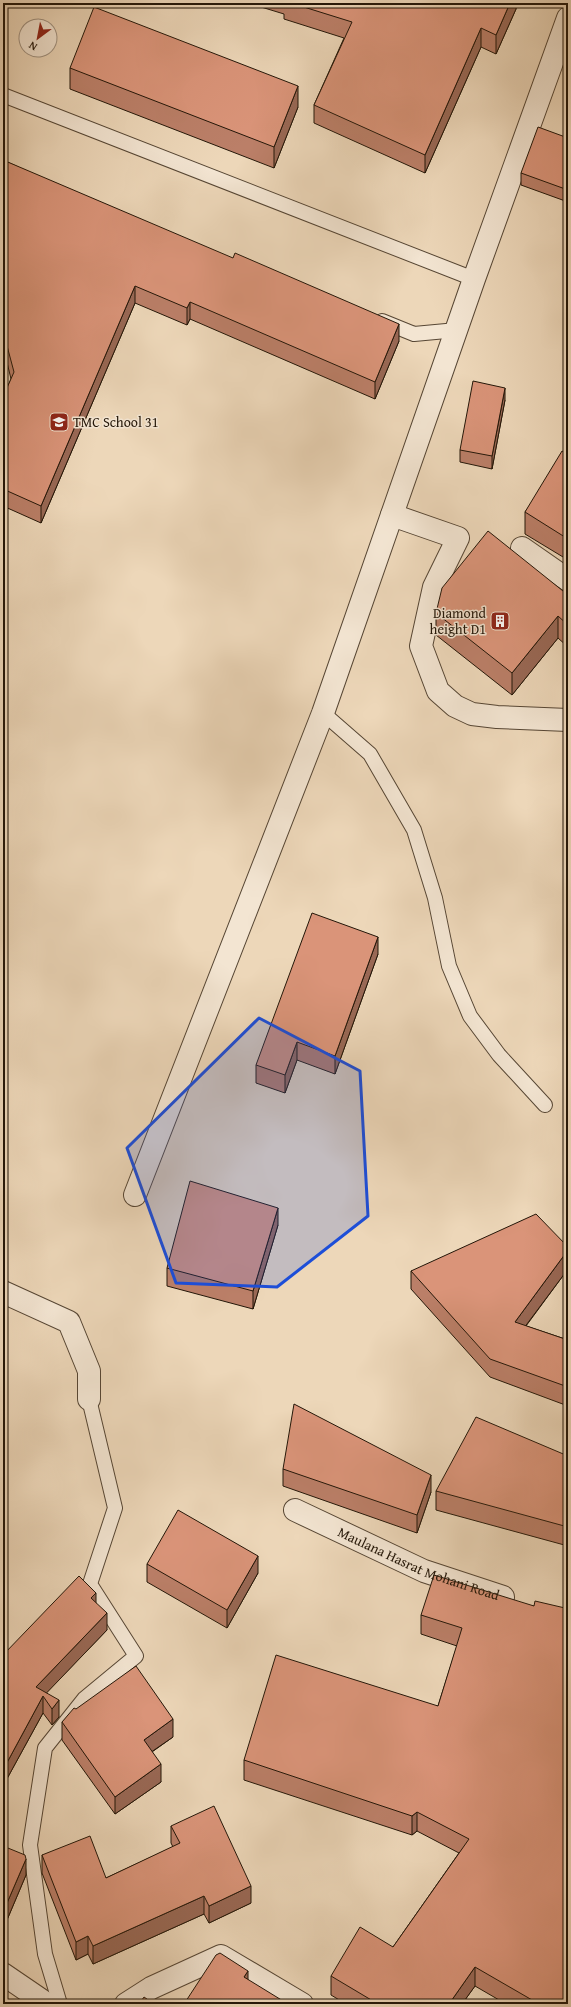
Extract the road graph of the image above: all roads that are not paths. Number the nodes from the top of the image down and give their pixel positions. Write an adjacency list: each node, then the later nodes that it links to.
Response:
1 (568, 18): 3 (street)
2 (3, 95): 3 (lane)
3 (474, 279): 5 (street)
4 (370, 316): 5 (lane)
5 (457, 330): 6 (street)
6 (392, 516): 9 (street); 10 (street)
7 (522, 548): 8 (street)
8 (568, 580)
9 (323, 713): 11 (lane); 12 (street)
10 (568, 720)
11 (545, 1104)
12 (135, 1195)
13 (3, 1292): 14 (street)
14 (88, 1399): 19 (lane)
15 (295, 1510): 16 (street, Maulana Hasrat Mohani Road)
16 (524, 1604)
17 (3, 1974): 18 (street)
18 (47, 2004)
19 (60, 2004)
20 (126, 2004): 21 (street)
21 (302, 2004)

